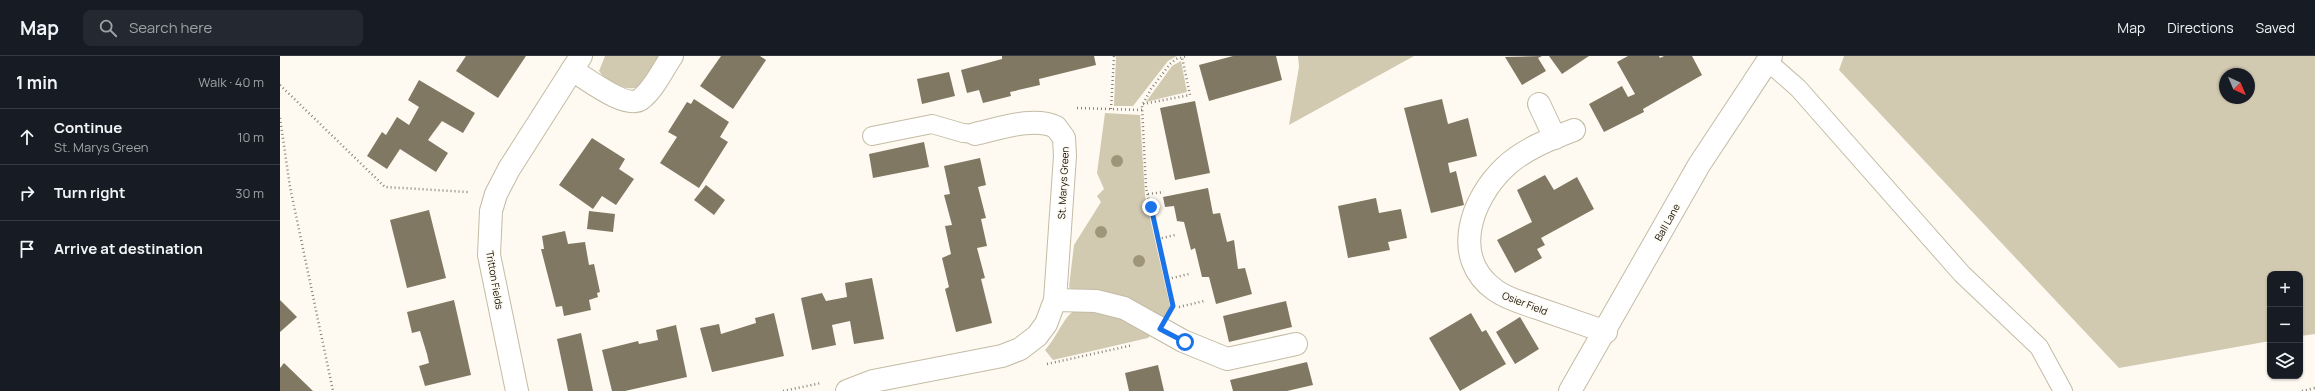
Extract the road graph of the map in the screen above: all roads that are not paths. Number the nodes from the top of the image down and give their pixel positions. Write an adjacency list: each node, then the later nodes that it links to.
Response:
1 (672, 56): 3 (street, Tritton Fields)
2 (1769, 59): 8 (street, Ball Lane); 13 (lane)
3 (576, 63): 10 (street, Tritton Fields)
4 (1539, 104): 8 (street, Osier Field)
5 (976, 134): 6 (lane); 7 (street, St. Marys Green)
6 (872, 136)
7 (1056, 300): 9 (street); 11 (street, St. Marys Green)
8 (1606, 332): 12 (street, Ball Lane)
9 (1296, 344)
10 (517, 391)
11 (847, 391)
12 (1570, 391)
13 (2063, 391)

